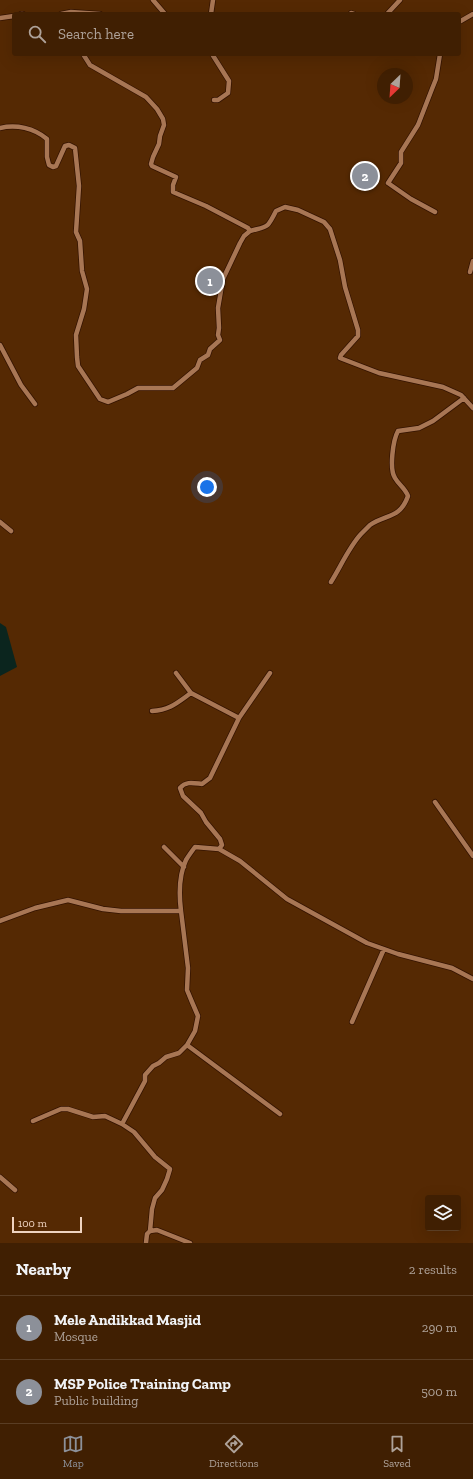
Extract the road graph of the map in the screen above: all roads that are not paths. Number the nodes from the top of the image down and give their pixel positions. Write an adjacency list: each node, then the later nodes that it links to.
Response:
1 (153, 0): 4 (street)
2 (213, 0): 5 (street)
3 (400, 0): 6 (street)
4 (163, 12)
5 (211, 12)
6 (389, 12)
7 (473, 14): 10 (street)
8 (12, 16): 9 (street)
9 (0, 18)
10 (461, 21)
11 (84, 56): 17 (street)
12 (213, 56): 14 (street)
13 (440, 56): 16 (street)
14 (214, 100)
15 (0, 128): 17 (street)
16 (435, 212)
17 (250, 231): 21 (street)
18 (473, 260): 19 (street)
19 (470, 272)
20 (0, 345): 22 (street)
21 (464, 398): 23 (street); 26 (street)
22 (35, 404)
23 (473, 408)
24 (0, 522): 25 (street)
25 (11, 530)
26 (331, 582)
27 (176, 673): 29 (street)
28 (270, 673): 31 (street)
29 (191, 693): 30 (street); 31 (street)
30 (152, 711)
31 (239, 718): 34 (street)
32 (435, 802): 35 (street)
33 (164, 847): 36 (street)
34 (219, 849): 36 (street); 39 (street)
35 (473, 856)
36 (184, 867): 37 (street)
37 (181, 911): 38 (street); 42 (street)
38 (0, 921)
39 (384, 949): 40 (street); 41 (street)
40 (473, 979)
41 (352, 1022)
42 (187, 1045): 43 (street); 45 (street)
43 (280, 1114)
44 (33, 1121): 45 (street)
45 (122, 1124): 48 (street)
46 (0, 1177): 47 (street)
47 (15, 1190)
48 (150, 1231): 49 (street); 50 (street)
49 (146, 1243)
50 (190, 1243)

